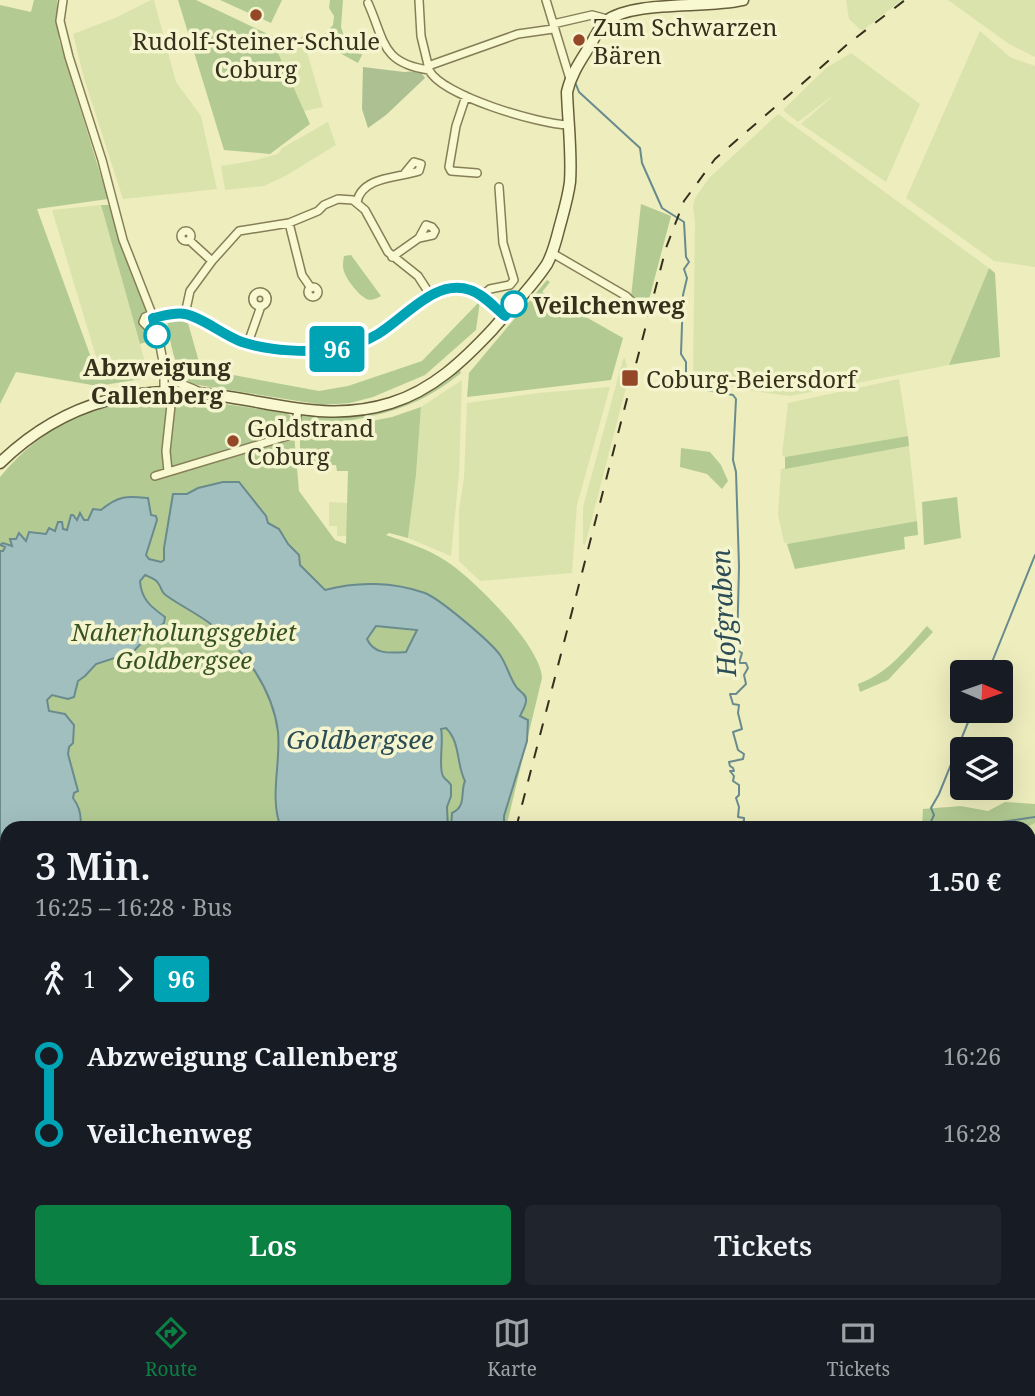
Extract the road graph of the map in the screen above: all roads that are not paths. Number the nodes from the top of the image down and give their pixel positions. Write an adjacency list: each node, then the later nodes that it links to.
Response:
1 (62, 0): 30 (street)
2 (419, 0): 9 (street)
3 (546, 0): 8 (street)
4 (743, 0): 5 (street)
5 (650, 2): 7 (street)
6 (368, 3): 9 (street)
7 (607, 19): 8 (street); 10 (street)
8 (553, 27): 9 (street); 10 (street)
9 (428, 68): 11 (street)
10 (570, 79): 12 (street)
11 (466, 96): 12 (street); 14 (street)
12 (568, 125): 20 (street)
13 (405, 173): 16 (street)
14 (477, 173)
15 (499, 187): 25 (street)
16 (357, 202): 17 (street); 21 (street)
17 (289, 223): 22 (street); 23 (street)
18 (419, 238): 21 (street)
19 (189, 240): 22 (street)
20 (552, 253): 27 (street); 29 (street)
21 (392, 257): 24 (street)
22 (212, 261): 28 (street)
23 (311, 288)
24 (431, 296): 25 (street); 31 (street)
25 (481, 296): 29 (street)
26 (261, 306): 31 (street)
27 (635, 306)
28 (185, 314): 30 (street); 31 (street)
29 (505, 316): 36 (street)
30 (153, 319): 32 (street)
31 (248, 343)
32 (164, 367): 33 (street); 34 (street)
33 (170, 375): 34 (street); 35 (street)
34 (169, 391): 35 (street); 37 (street); 38 (street)
35 (207, 394): 36 (street)
36 (298, 410): 38 (street)
37 (0, 463)
38 (168, 471): 39 (street)
39 (155, 475)

